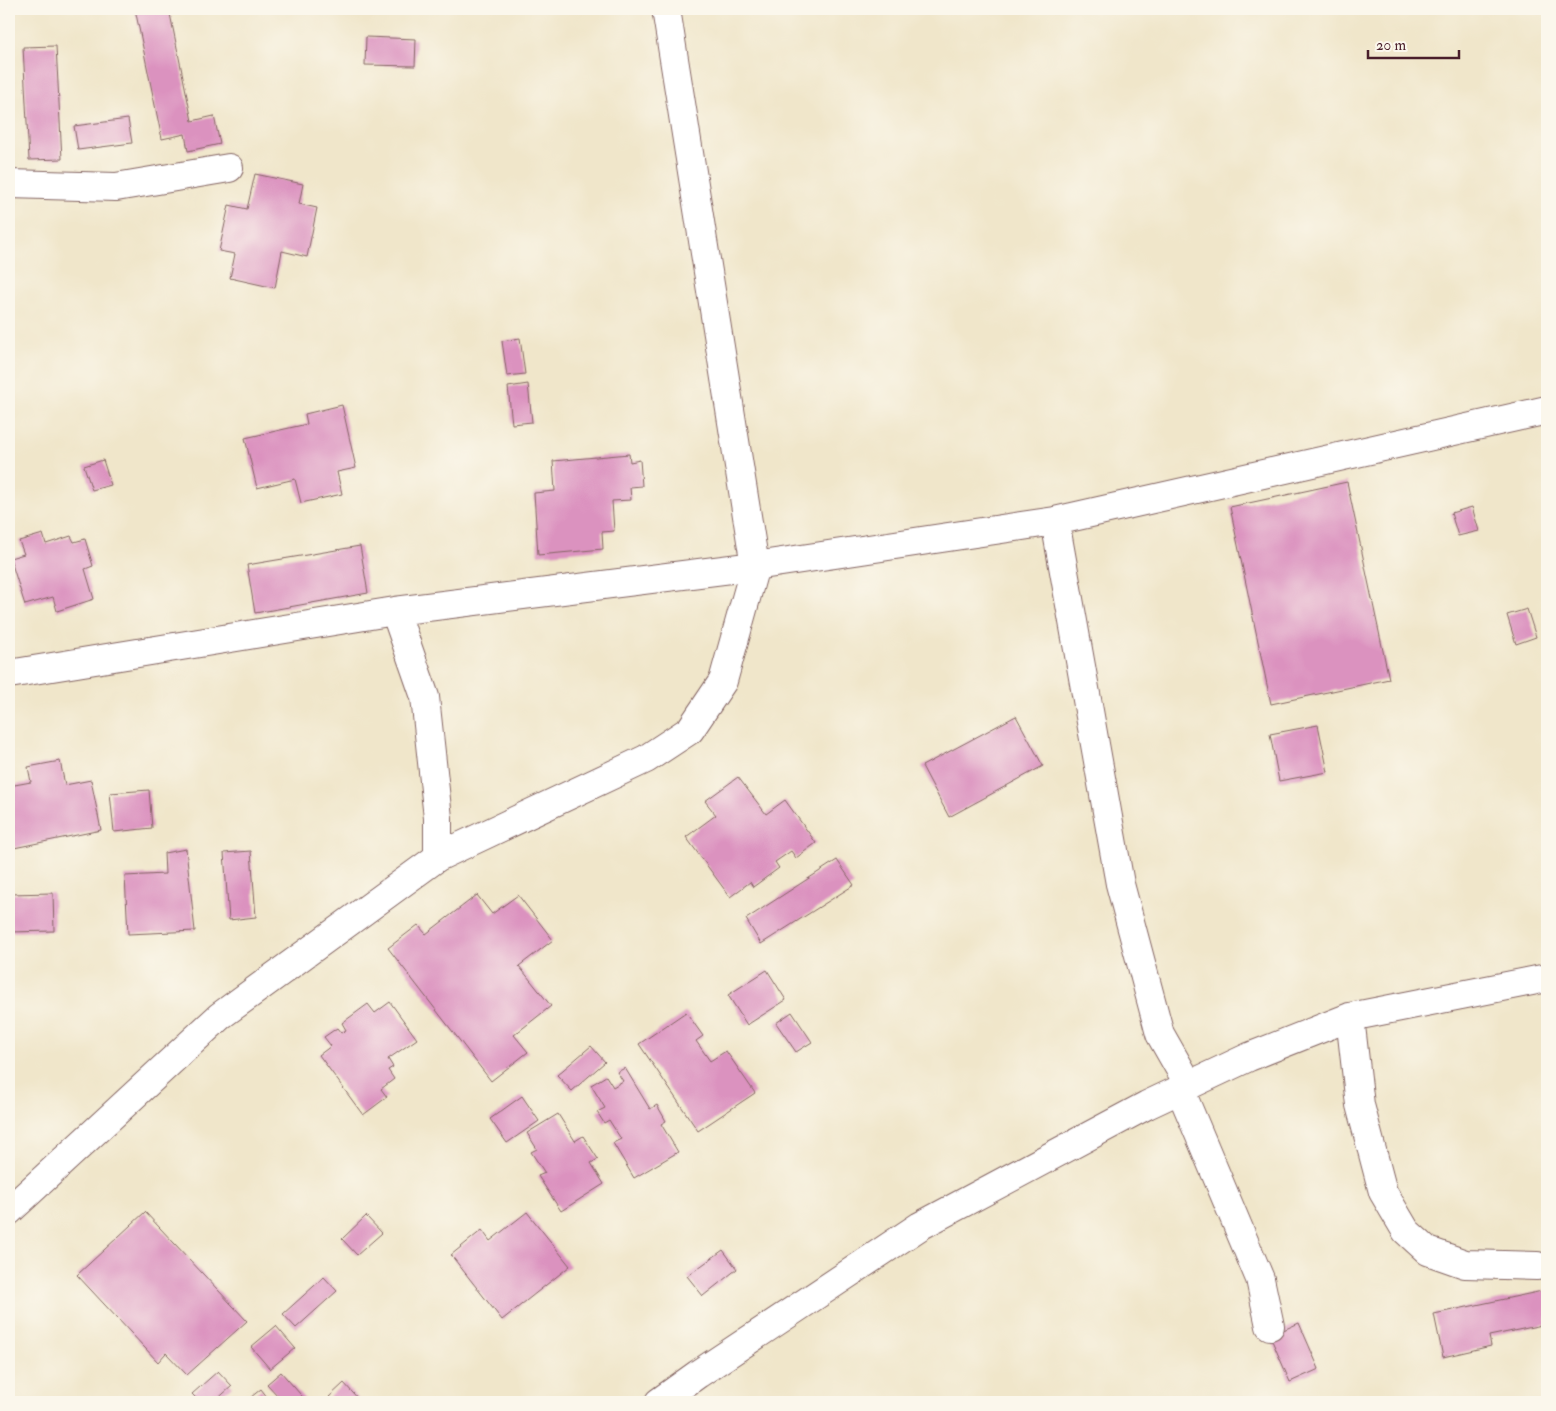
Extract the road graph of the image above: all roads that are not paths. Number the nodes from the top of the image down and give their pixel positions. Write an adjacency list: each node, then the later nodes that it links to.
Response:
1 (666, 9): 6 (street)
2 (230, 168): 3 (street)
3 (9, 184)
4 (1547, 410): 5 (street)
5 (1055, 521): 6 (street); 12 (street)
6 (755, 566): 7 (street); 9 (street)
7 (395, 611): 8 (street); 9 (street)
8 (9, 674)
9 (438, 857): 13 (street)
10 (1547, 978): 11 (street)
11 (1350, 1017): 12 (street); 14 (street)
12 (1184, 1087): 15 (street); 16 (street)
13 (9, 1211)
14 (1537, 1266)
15 (1270, 1326)
16 (659, 1402)

